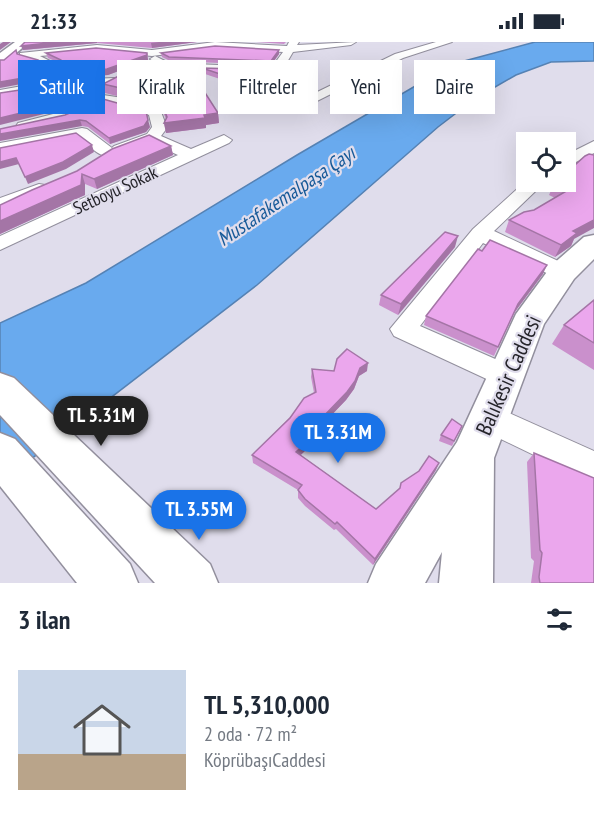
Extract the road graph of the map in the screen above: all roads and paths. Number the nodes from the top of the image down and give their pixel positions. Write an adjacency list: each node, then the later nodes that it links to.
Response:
1 (68, 42): 9 (street)
2 (351, 42): 6 (street)
3 (418, 42): 7 (street)
4 (447, 42): 7 (street)
5 (233, 44): 6 (street); 10 (street)
6 (292, 45): 10 (street)
7 (430, 45): 17 (street)
8 (124, 50): 9 (street); 10 (street); 12 (street)
9 (14, 52): 11 (street)
10 (157, 58)
11 (45, 60)
12 (89, 60)
13 (105, 78): 14 (street)
14 (105, 84)
15 (18, 87): 16 (street)
16 (0, 94)
17 (318, 95)
18 (105, 99): 21 (street)
19 (67, 114): 20 (street)
20 (9, 129)
21 (152, 137): 24 (street); 25 (street, Setboyu Sokak)
22 (224, 140): 25 (street)
23 (0, 148): 24 (street)
24 (108, 153): 26 (street)
25 (191, 155): 32 (street, Setboyu Sokak)
26 (91, 164)
27 (52, 183): 29 (street)
28 (525, 192): 30 (street)
29 (0, 205)
30 (480, 233): 33 (street); 34 (street)
31 (594, 243): 33 (main road, Balıkesir Caddesi)
32 (0, 244)
33 (563, 272): 34 (main road, Balıkesir Caddesi)
34 (506, 376): 36 (main road, Balıkesir Caddesi)
35 (0, 389): 39 (main road)
36 (481, 437): 38 (street); 41 (main road, Balıkesir Caddesi); 42 (main road, Balıkesir Caddesi)
37 (0, 453): 40 (main road)
38 (594, 468)
39 (174, 566)
40 (111, 583)
41 (395, 583)
42 (466, 583)

